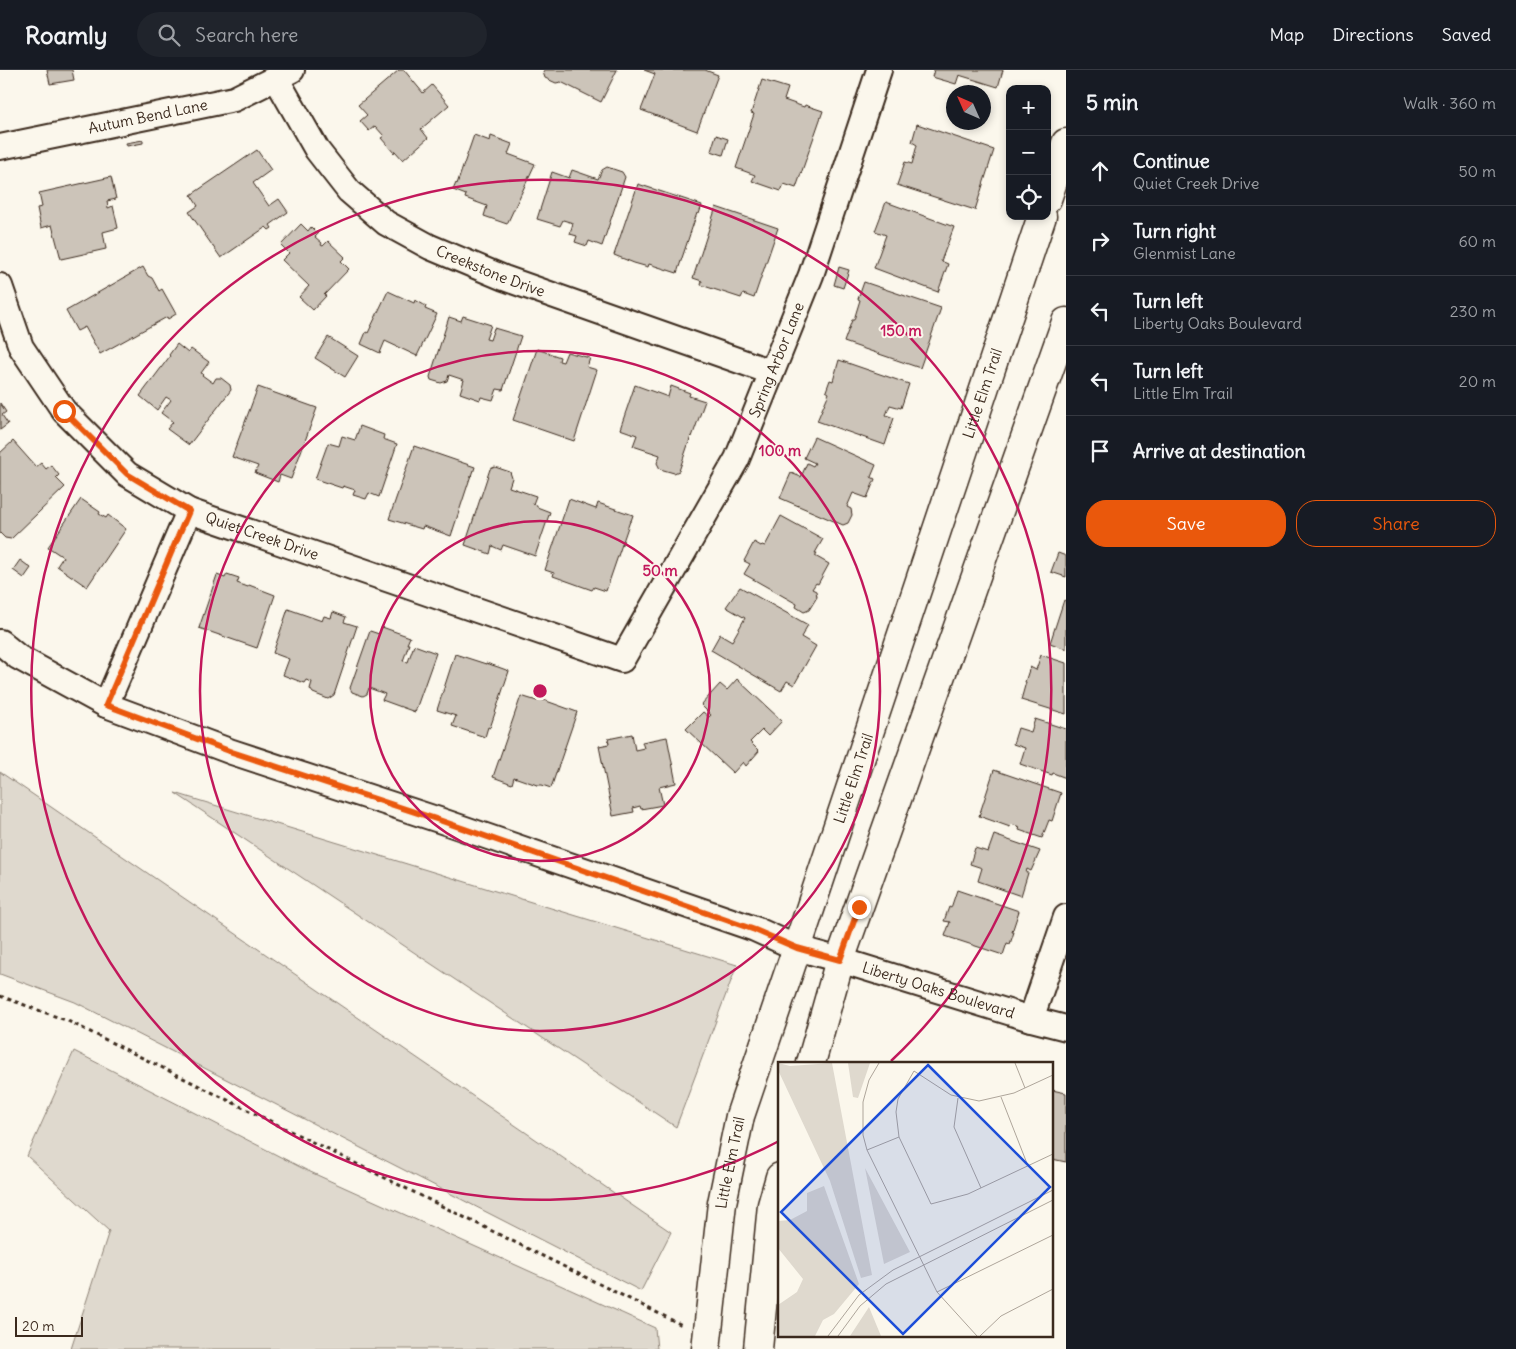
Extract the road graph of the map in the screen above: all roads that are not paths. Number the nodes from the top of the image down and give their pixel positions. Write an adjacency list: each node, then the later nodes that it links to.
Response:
1 (878, 70): 9 (street, Spring Arbor Lane)
2 (284, 74): 4 (street, Autum Bend Lane); 9 (street, Creekstone Drive)
3 (1066, 143): 5 (street)
4 (0, 147)
5 (1051, 187)
6 (1041, 220): 15 (street, Little Elm Trail)
7 (0, 286): 10 (street, Quiet Creek Drive)
8 (1066, 322): 16 (street)
9 (771, 372): 12 (street, Spring Arbor Lane)
10 (189, 511): 12 (street, Quiet Creek Drive); 13 (street)
11 (0, 642): 13 (street, Liberty Oaks Boulevard)
12 (622, 660)
13 (106, 705): 15 (street, Liberty Oaks Boulevard)
14 (1066, 917): 17 (street)
15 (797, 948): 16 (street, Liberty Oaks Boulevard); 21 (street, Little Elm Trail)
16 (840, 960): 17 (street, Liberty Oaks Boulevard); 19 (street)
17 (1031, 1019): 18 (street, Liberty Oaks Boulevard)
18 (1066, 1028)
19 (811, 1062)
20 (778, 1184): 22 (street)
21 (706, 1349)
22 (758, 1349)

